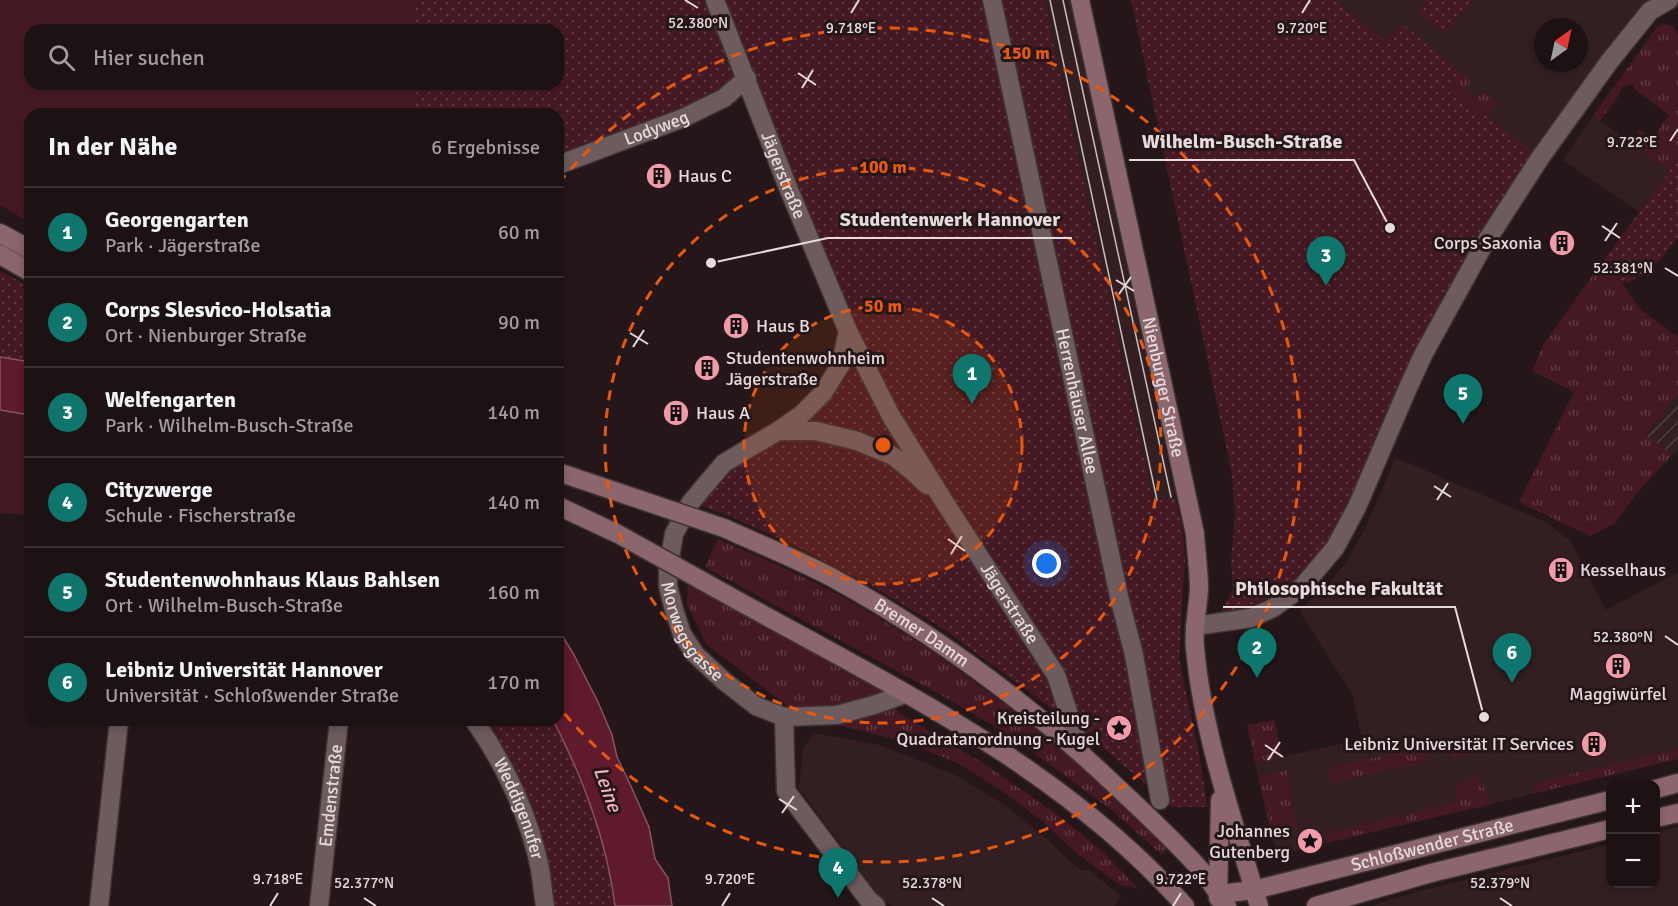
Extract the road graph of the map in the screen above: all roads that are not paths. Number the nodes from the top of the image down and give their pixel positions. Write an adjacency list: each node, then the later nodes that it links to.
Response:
1 (715, 0): 5 (street, Jägerstraße)
2 (992, 0): 28 (street, Herrenhäuser Allee)
3 (1080, 0): 18 (main road, Nienburger Straße)
4 (1669, 0): 18 (street)
5 (747, 78): 6 (street, Lodyweg); 13 (street, Jägerstraße)
6 (564, 163)
7 (0, 232): 9 (main road)
8 (0, 244): 11 (street)
9 (24, 246)
10 (0, 255): 12 (main road)
11 (24, 258)
12 (24, 269)
13 (848, 331): 14 (street, Morwegsgasse); 16 (street, Jägerstraße)
14 (778, 431): 16 (street); 20 (street, Morwegsgasse)
15 (564, 474): 24 (main road, Bremer Damm, bridge)
16 (945, 503): 24 (street, Jägerstraße)
17 (564, 509): 19 (main road, bridge)
18 (1195, 626): 25 (main road, Nienburger Straße)
19 (905, 693): 20 (street, Morwegsgasse); 39 (main road)
20 (784, 717): 38 (street)
21 (118, 726): 35 (street)
22 (338, 726): 36 (street, Emdenstraße)
23 (478, 726): 37 (street, Weddigenufer)
24 (1082, 754): 34 (main road, Bremer Damm)
25 (1220, 777): 33 (main road, Nienburger Straße); 34 (main road, Nienburger Straße)
26 (1678, 783): 27 (main road)
27 (1660, 788)
28 (1160, 800)
29 (1606, 801): 33 (main road, Schloßwender Straße)
30 (1678, 813): 31 (main road)
31 (1660, 817)
32 (1606, 830): 40 (main road, Schloßwender Straße)
33 (1256, 898): 34 (main road, Schloßwender Straße)
34 (1220, 902)
35 (99, 906)
36 (319, 906)
37 (545, 906)
38 (876, 906)
39 (1185, 906)
40 (1316, 906)

